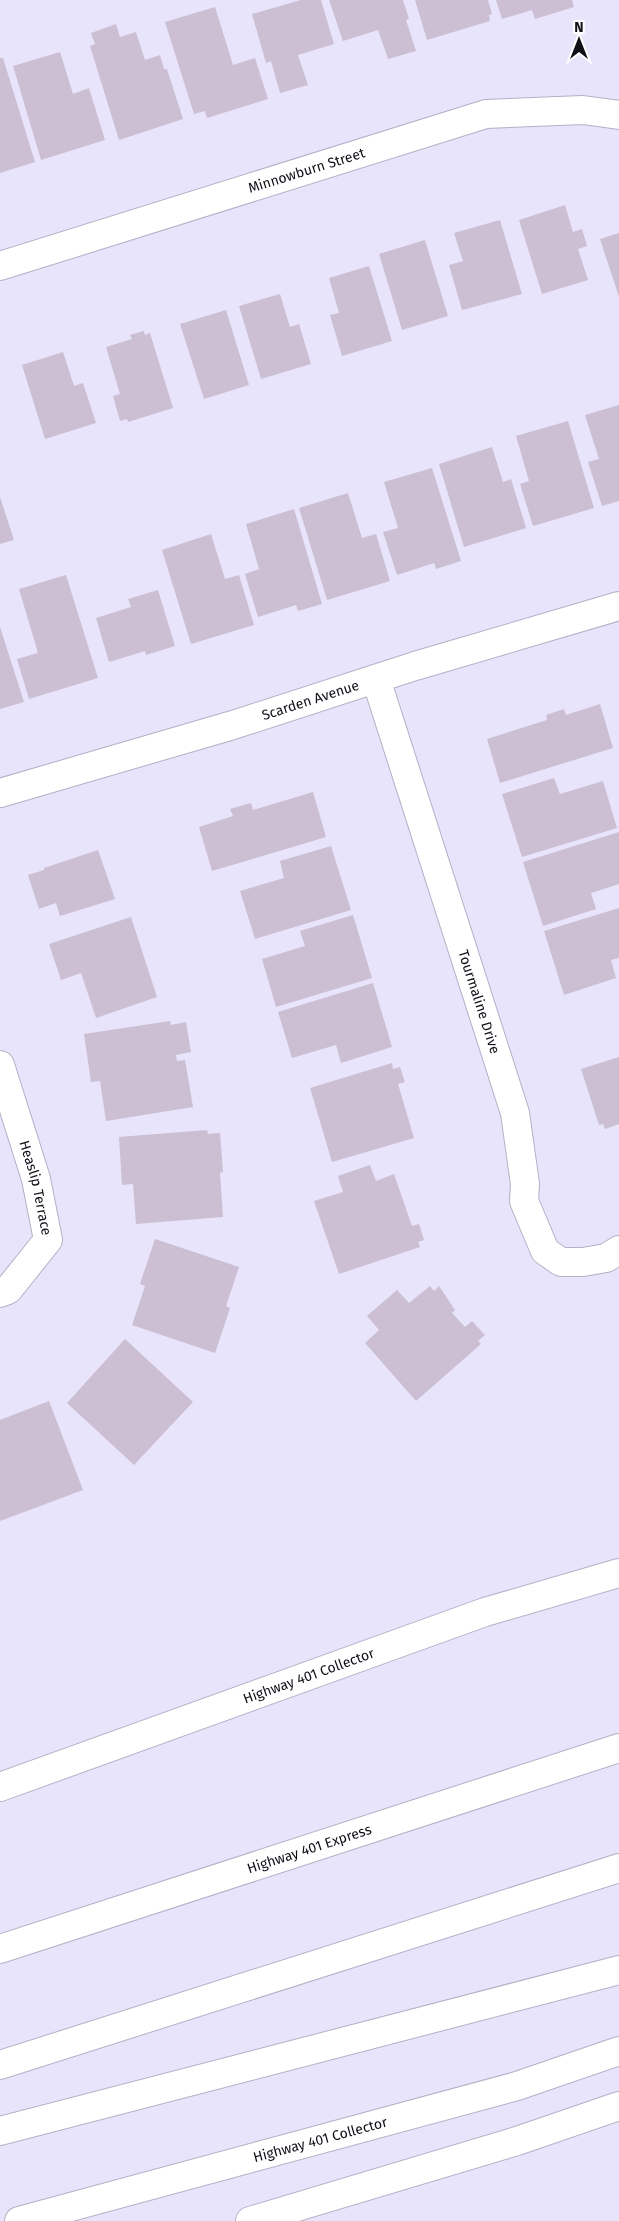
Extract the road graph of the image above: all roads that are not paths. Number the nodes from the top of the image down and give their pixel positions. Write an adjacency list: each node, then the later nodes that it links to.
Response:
1 (619, 115): 2 (main road, Minnowburn Street)
2 (0, 266)
3 (619, 606): 4 (main road, Scarden Avenue)
4 (376, 679): 5 (main road, Scarden Avenue); 7 (main road, Tourmaline Drive)
5 (0, 793)
6 (0, 1065): 8 (main road, Heaslip Terrace)
7 (619, 1250)
8 (0, 1293)
9 (619, 1573): 11 (main road, Highway 401 Collector)
10 (619, 1748): 13 (main road, Highway 401 Express)
11 (0, 1786)
12 (619, 1868): 16 (main road)
13 (0, 1948)
14 (619, 1970): 18 (main road)
15 (619, 2051): 19 (main road, Highway 401 Collector)
16 (0, 2065)
17 (619, 2106): 20 (main road)
18 (0, 2131)
19 (19, 2221)
20 (250, 2221)

